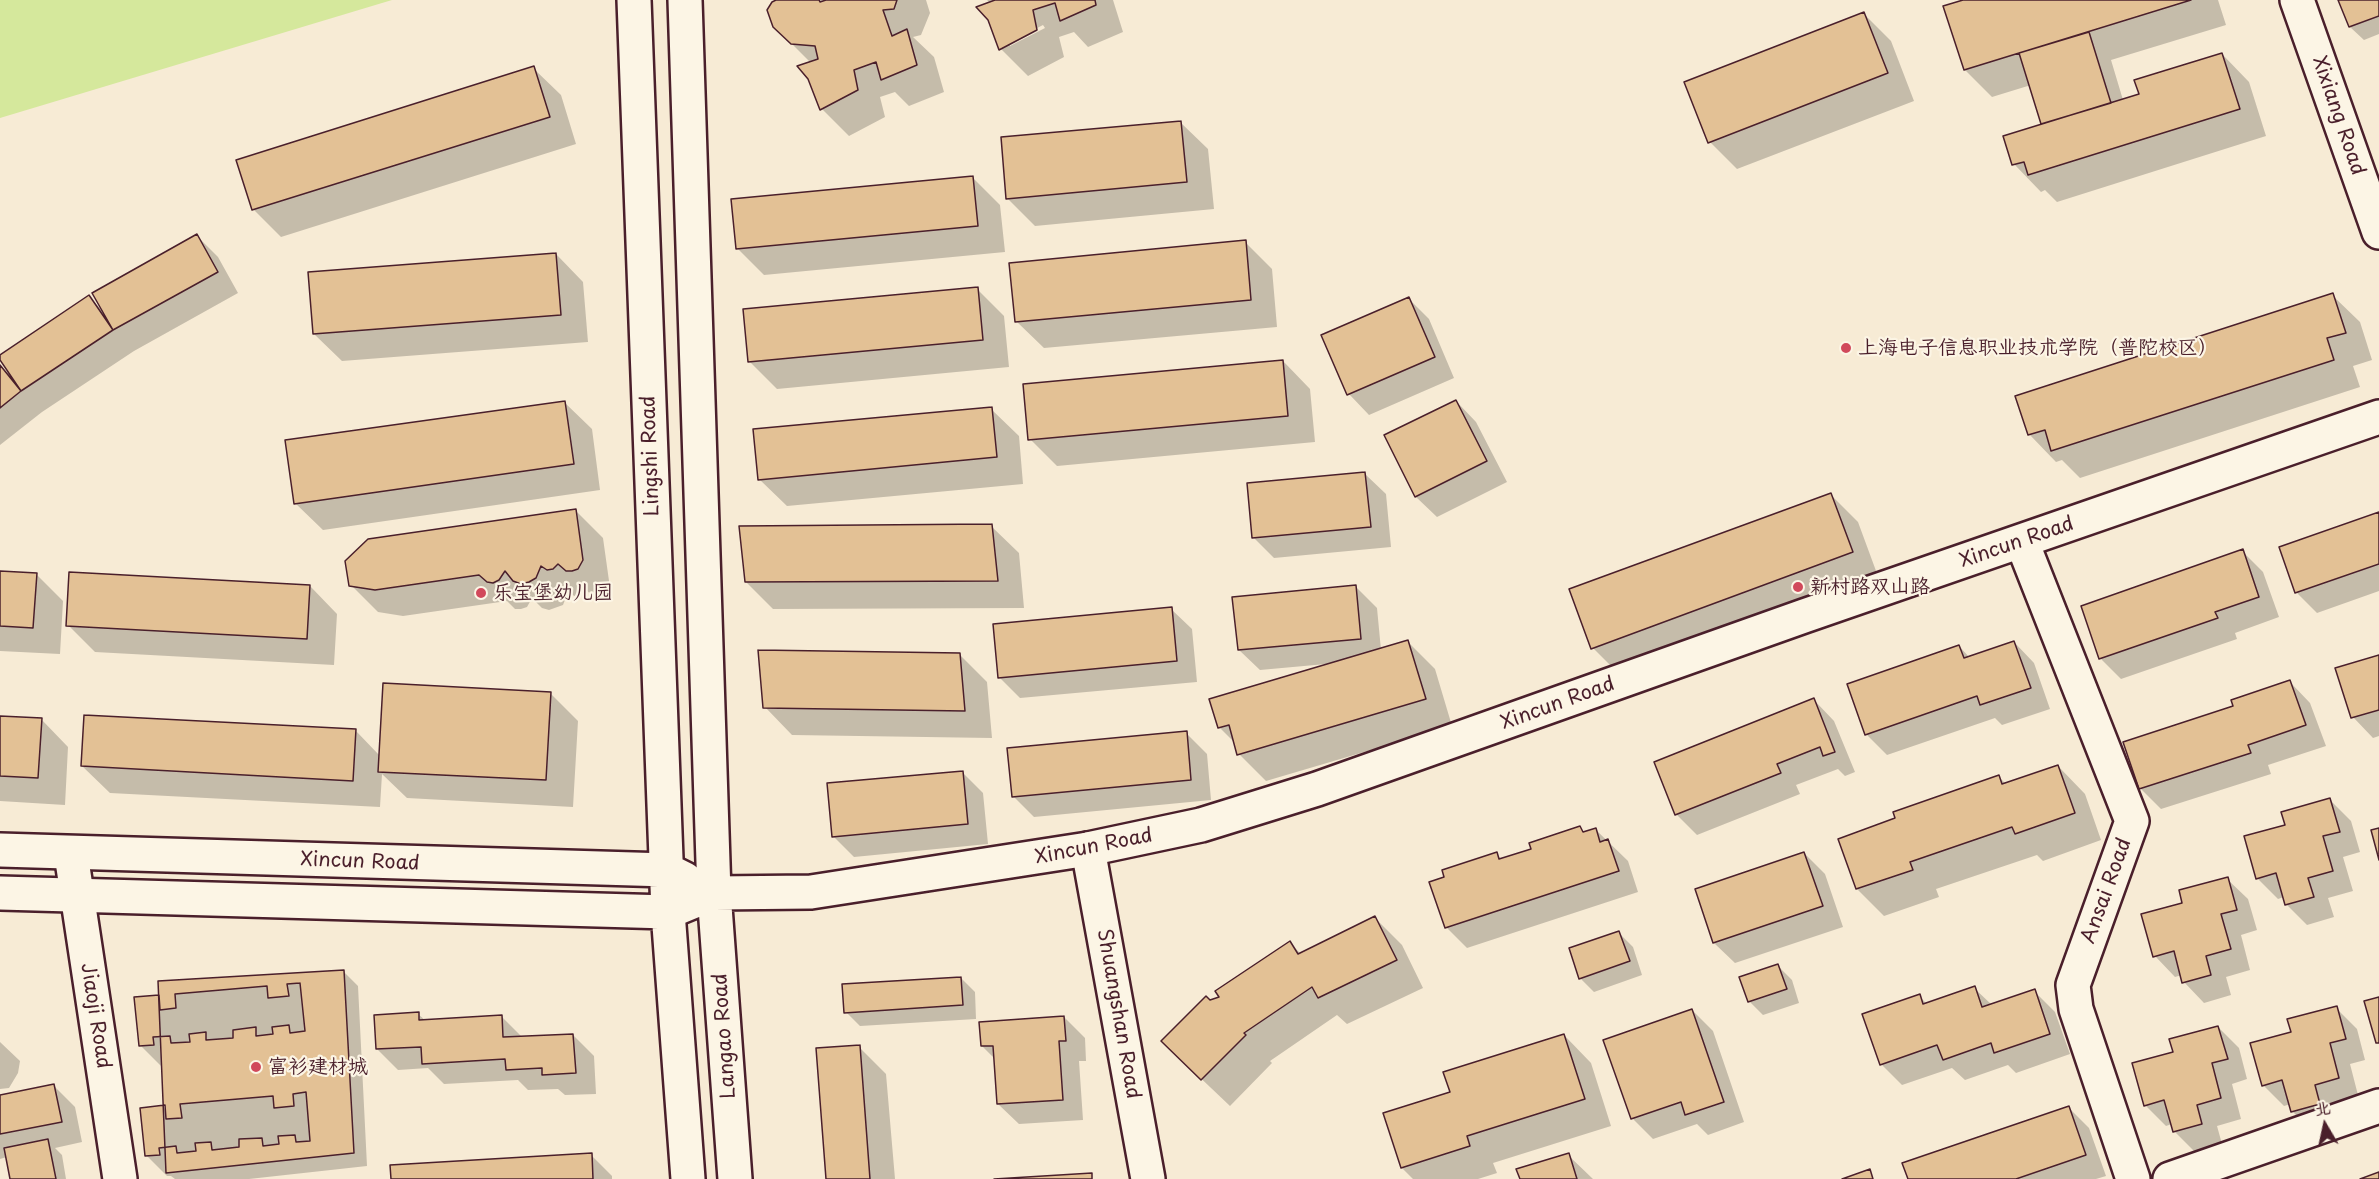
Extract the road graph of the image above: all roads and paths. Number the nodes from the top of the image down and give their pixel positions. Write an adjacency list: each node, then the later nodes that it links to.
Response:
1 (634, 0): 10 (main road, Lingshi Road)
2 (685, 0): 12 (main road)
3 (2297, 0): 4 (main road, Xixiang Road)
4 (2379, 232)
5 (2379, 417): 6 (main road, Xincun Road)
6 (2022, 542): 7 (main road, Xincun Road); 20 (main road, Ansai Road)
7 (1088, 849): 12 (main road, Xincun Road); 19 (main road, Shuangshan Road)
8 (0, 850): 9 (main road, Xincun Road)
9 (71, 854): 10 (main road, Xincun Road); 13 (main road, Jiaoji Road)
10 (667, 870): 12 (main road, Xincun Road); 14 (main road, Lingshi Road)
11 (0, 893): 13 (main road, Xincun Road)
12 (714, 893): 14 (main road, Xincun Road); 18 (main road, Langao Road)
13 (77, 896): 14 (main road, Xincun Road); 16 (main road, Jiaoji Road)
14 (668, 912): 17 (main road)
15 (2379, 1106): 21 (main road)
16 (120, 1179)
17 (688, 1179)
18 (735, 1179)
19 (1148, 1179)
20 (2133, 1179)
21 (2170, 1179)

